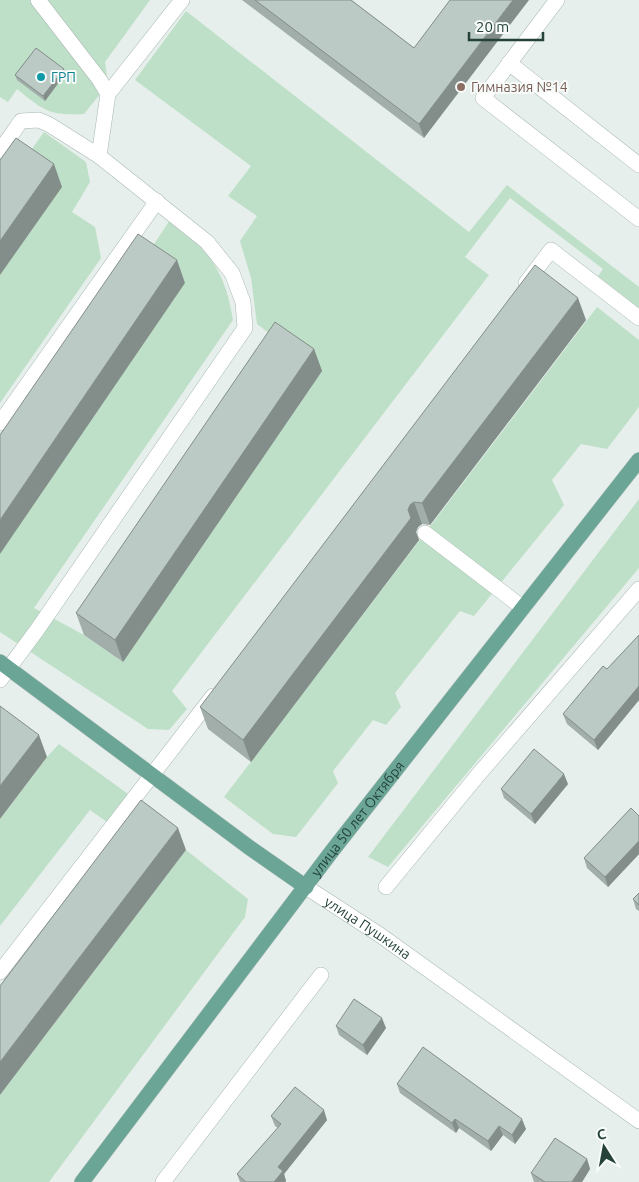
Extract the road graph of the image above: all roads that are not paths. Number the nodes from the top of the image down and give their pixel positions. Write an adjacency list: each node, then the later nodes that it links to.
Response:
1 (38, 0): 5 (street)
2 (182, 0): 5 (street)
3 (557, 0): 4 (street)
4 (510, 63): 8 (street); 10 (street)
5 (108, 94): 7 (street)
6 (0, 151): 7 (street)
7 (99, 156): 9 (street)
8 (639, 165)
9 (157, 201): 13 (street); 18 (street)
10 (639, 219)
11 (516, 296): 12 (street)
12 (639, 318)
13 (0, 423)
14 (639, 460): 17 (main road, улица 50 лет Октября)
15 (425, 533): 17 (street)
16 (639, 589): 22 (street)
17 (523, 608): 21 (main road, улица 50 лет Октября)
18 (3, 670): 20 (main road, улица Пушкина)
19 (225, 680): 20 (street)
20 (154, 775): 21 (main road, улица Пушкина); 23 (street)
21 (306, 887): 25 (street, улица Пушкина); 26 (main road, улица 50 лет Октября)
22 (386, 887)
23 (0, 972)
24 (321, 975): 27 (street)
25 (639, 1122)
26 (82, 1182)
27 (163, 1182)

